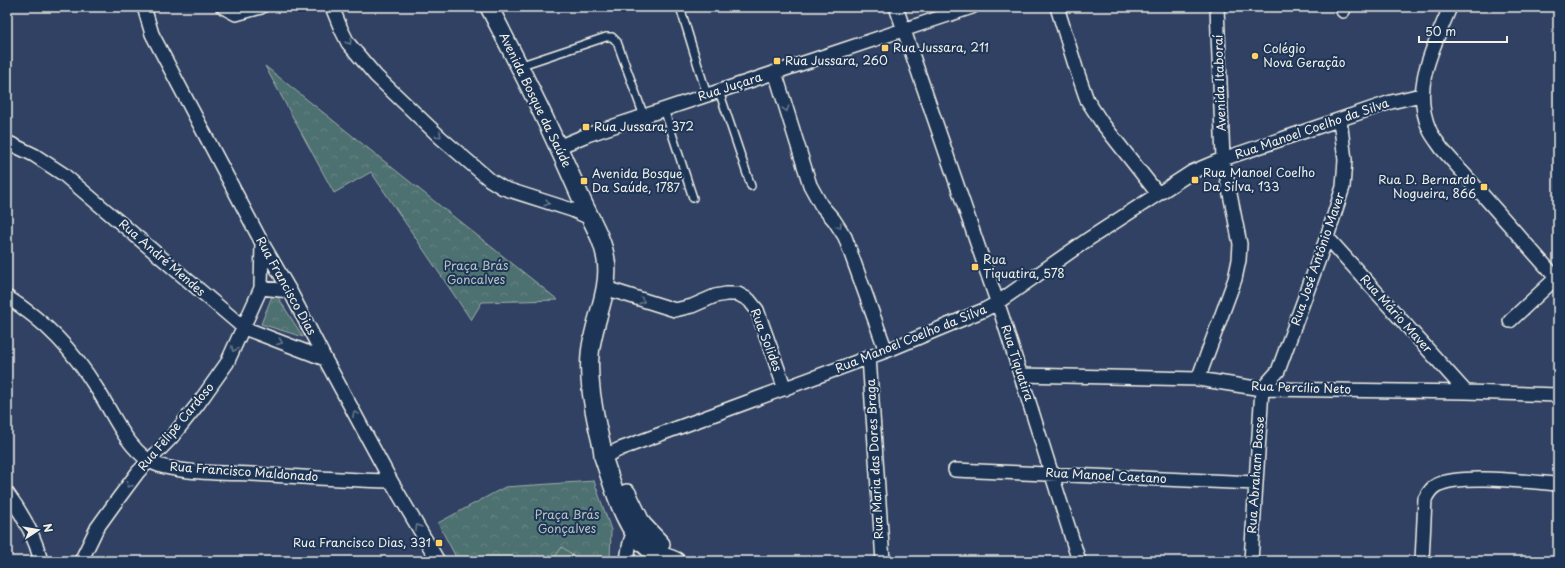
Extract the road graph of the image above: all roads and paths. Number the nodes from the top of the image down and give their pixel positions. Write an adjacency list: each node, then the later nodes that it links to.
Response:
1 (144, 7): 28 (street, Rua Francisco Dias)
2 (223, 7): 3 (street)
3 (261, 7)
4 (332, 7): 26 (street, one-way to 26)
5 (490, 7): 13 (street, Avenida Bosque da Saúde)
6 (680, 7): 15 (lane)
7 (896, 7): 12 (street, Rua Tiquatira)
8 (972, 7): 12 (street, Rua Juçara)
9 (1057, 7): 24 (street)
10 (1217, 7): 22 (street, Avenida Itaboraí)
11 (1450, 7): 16 (street)
12 (904, 29): 14 (street, Rua Juçara); 34 (street, Rua Tiquatira)
13 (518, 66): 18 (lane); 21 (street, Avenida Bosque da Saúde)
14 (775, 72): 15 (street, Rua Juçara); 37 (street, one-way to 37)
15 (713, 93): 17 (street, Rua Juçara); 23 (lane)
16 (1421, 95): 19 (street, Rua Manoel Coelho da Silva); 29 (street)
17 (664, 109): 18 (street, Rua Juçara); 25 (lane)
18 (644, 116): 21 (street, Rua Juçara)
19 (1340, 120): 22 (street, Rua Manoel Coelho da Silva); 27 (street, Rua José Antônio Maver)
20 (7, 142): 36 (street, Rua André Mendes)
21 (558, 147): 26 (street, Avenida Bosque da Saúde)
22 (1223, 159): 24 (street, Rua Manoel Coelho da Silva); 41 (street, Avenida Itaboraí)
23 (751, 186)
24 (1158, 194): 34 (street, Rua Manoel Coelho da Silva)
25 (693, 198)
26 (590, 218): 31 (street, Avenida Bosque da Saúde)
27 (1327, 236): 43 (street, Rua José Antônio Maver); 44 (street, Rua Mário Maver)
28 (262, 244): 30 (street, Rua Felipe Cardoso); 32 (street, Rua Francisco Dias)
29 (1557, 279): 35 (street)
30 (261, 288): 32 (street); 36 (street, Rua Felipe Cardoso)
31 (605, 288): 42 (street, Rua Solides, one-way to 42); 46 (street, Avenida Bosque da Saúde)
32 (290, 290): 39 (street, Rua Francisco Dias)
33 (7, 297): 47 (street, Rua Francisco Maldonado)
34 (997, 303): 37 (street, Rua Manoel Coelho da Silva); 40 (street, Rua Tiquatira)
35 (1510, 321)
36 (244, 328): 39 (street, Rua André Mendes, one-way to 39); 47 (street, Rua Felipe Cardoso, one-way to 47)
37 (886, 351): 38 (street, Rua Manoel Coelho da Silva)
38 (869, 357): 42 (street, Rua Manoel Coelho da Silva); 62 (street, Rua Maria das Dores Braga)
39 (325, 359): 50 (street, Rua Francisco Dias, one-way to 39)
40 (1021, 376): 41 (street, Rua Percílio Neto); 49 (street, Rua Tiquatira)
41 (1198, 379): 43 (street, Rua Percílio Neto)
42 (785, 389): 46 (street, Rua Manoel Coelho da Silva)
43 (1262, 389): 44 (street, Rua Percílio Neto); 51 (street, Rua Abraham Bosse)
44 (1466, 392): 45 (street, Rua Percílio Neto)
45 (1558, 395)
46 (605, 453): 54 (street, Avenida Bosque da Saúde)
47 (149, 461): 50 (street, Rua Francisco Maldonado); 57 (street, Rua Felipe Cardoso, one-way to 57)
48 (955, 470): 49 (street, Rua Manoel Caetano)
49 (1052, 474): 51 (street, Rua Manoel Caetano); 63 (street, Rua Tiquatira)
50 (391, 481): 58 (street, Rua Francisco Dias, one-way to 50)
51 (1256, 483): 64 (street, Rua Abraham Bosse)
52 (1558, 484): 65 (street)
53 (7, 493): 56 (street)
54 (640, 528): 55 (street, Avenida Bosque da Saúde); 59 (street); 61 (street, Avenida Bosque da Saúde)
55 (647, 555): 60 (street, Avenida Bosque da Saúde)
56 (41, 561)
57 (81, 561)
58 (438, 561)
59 (627, 561)
60 (676, 561)
61 (681, 561)
62 (883, 561)
63 (1079, 561)
64 (1251, 561)
65 (1422, 561)

